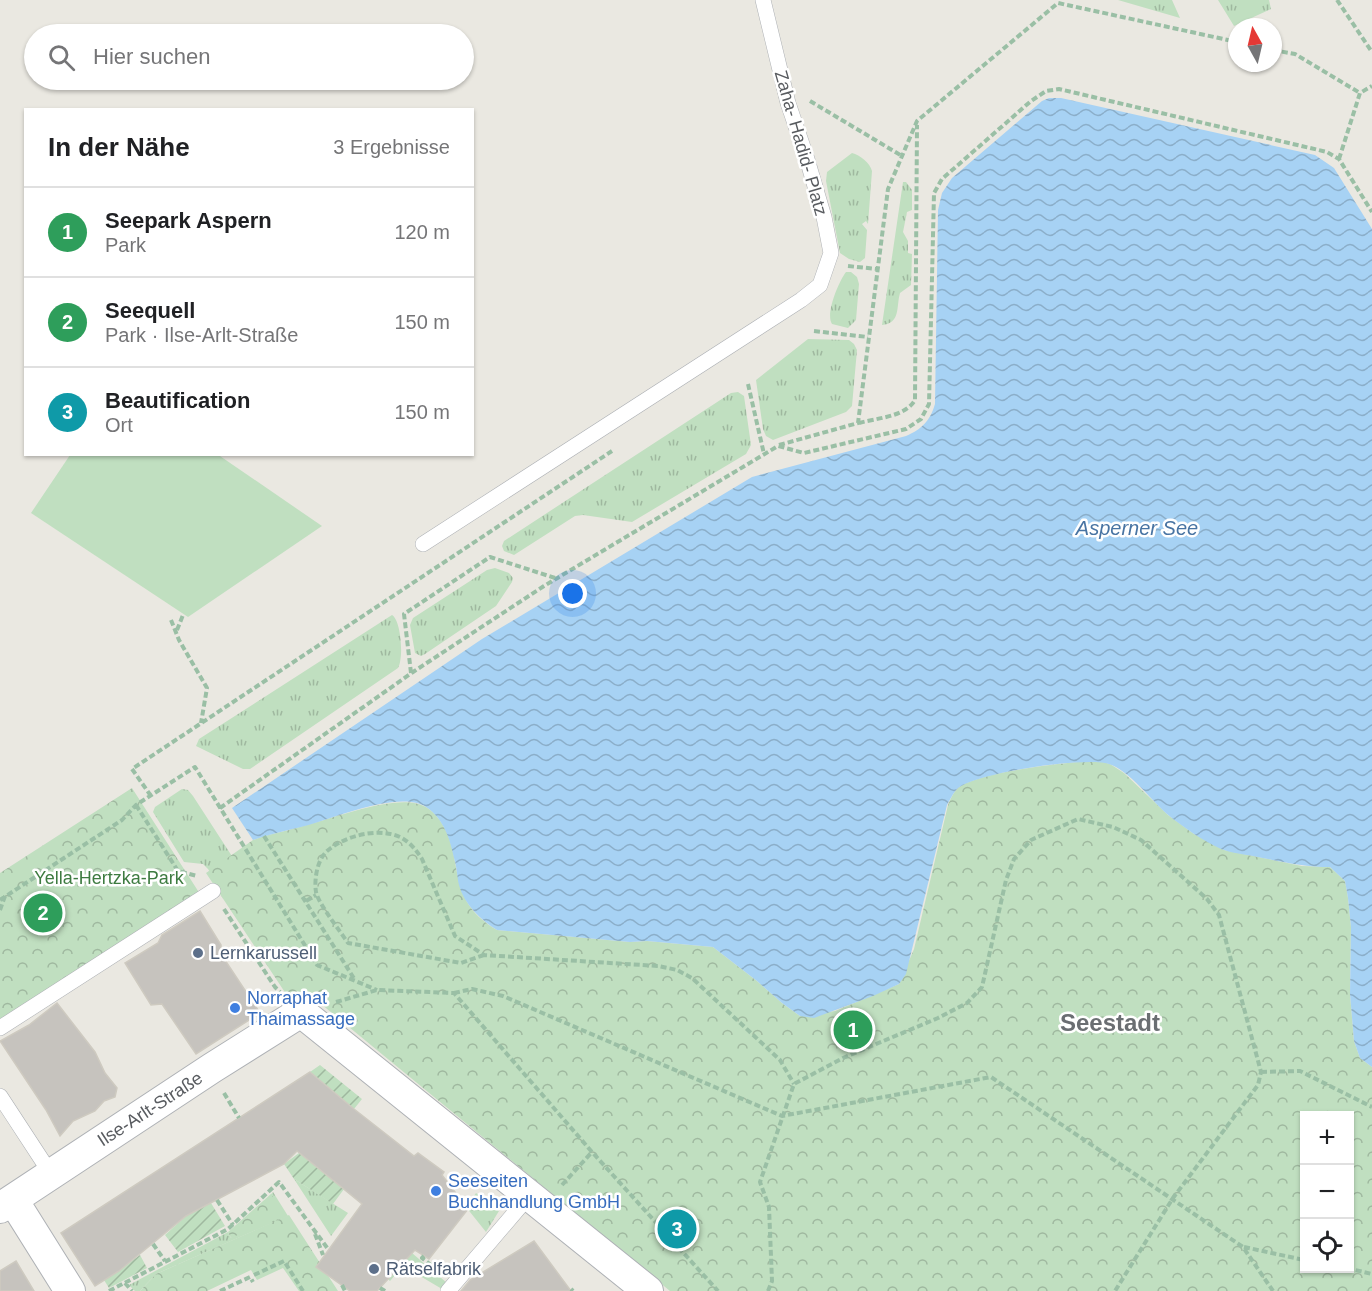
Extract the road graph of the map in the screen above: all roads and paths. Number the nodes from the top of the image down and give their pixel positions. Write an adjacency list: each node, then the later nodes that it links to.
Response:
1 (763, 0): 22 (lane, Zaha- Hadid- Platz)
2 (1337, 0): 5 (path)
3 (1228, 40): 9 (path)
4 (1282, 52): 7 (path)
5 (1372, 52)
6 (1372, 86): 7 (path)
7 (1360, 93): 11 (path)
8 (804, 98): 10 (path)
9 (917, 121): 10 (path); 18 (path)
10 (902, 156): 14 (path)
11 (1340, 159): 12 (path); 20 (path)
12 (1372, 212)
13 (838, 265): 14 (path)
14 (877, 269): 16 (path)
15 (814, 331): 16 (path)
16 (868, 338): 18 (path)
17 (748, 384): 21 (path)
18 (858, 423): 20 (path)
19 (620, 446): 28 (path)
20 (778, 446): 21 (path)
21 (764, 454): 23 (path)
22 (423, 544)
23 (555, 578): 27 (path); 27 (path)
24 (183, 615): 26 (path)
25 (171, 620): 26 (path)
26 (177, 631): 28 (path)
27 (411, 673): 31 (path)
28 (201, 723): 29 (path)
29 (151, 796): 30 (path); 31 (path)
30 (136, 805): 34 (path); 35 (path)
31 (220, 808): 40 (path)
32 (264, 836): 37 (path)
33 (316, 895): 37 (path); 39 (path); 39 (path)
34 (5, 896): 36 (path); 38 (path)
35 (217, 897): 43 (path); 44 (lane)
36 (0, 900)
37 (306, 901): 40 (path)
38 (0, 910)
39 (484, 955): 46 (path)
40 (355, 981): 41 (path)
41 (377, 990): 42 (path); 43 (path)
42 (454, 993): 49 (path); 50 (path)
43 (292, 1003): 51 (street, Ilse-Arlt-Straße); 52 (street)
44 (0, 1028)
45 (1261, 1072): 46 (path); 48 (path); 53 (path)
46 (794, 1083): 49 (path)
47 (0, 1096): 51 (lane)
48 (1372, 1107)
49 (782, 1116): 53 (path); 81 (path)
50 (592, 1152): 52 (path); 80 (path)
51 (51, 1174): 55 (street, Ilse-Arlt-Straße)
52 (529, 1196): 78 (lane); 79 (street)
53 (1173, 1198): 59 (path); 82 (path)
54 (217, 1200): 56 (path)
55 (6, 1204): 71 (street)
56 (233, 1225): 57 (path); 63 (path)
57 (312, 1228): 60 (path); 61 (path)
58 (153, 1244): 63 (path)
59 (1243, 1247): 62 (path); 83 (path)
60 (328, 1250)
61 (323, 1255)
62 (1300, 1259)
63 (165, 1261): 68 (path)
64 (1354, 1270): 65 (path)
65 (1372, 1274)
66 (254, 1275): 75 (path)
67 (252, 1282): 74 (path)
68 (125, 1283): 72 (path); 73 (path)
69 (342, 1285): 76 (path)
70 (381, 1287): 77 (path)
71 (70, 1291)
72 (109, 1291)
73 (132, 1291)
74 (219, 1291)
75 (303, 1291)
76 (345, 1291)
77 (385, 1291)
78 (448, 1291)
79 (648, 1291)
80 (718, 1291)
81 (768, 1291)
82 (1115, 1291)
83 (1273, 1291)

